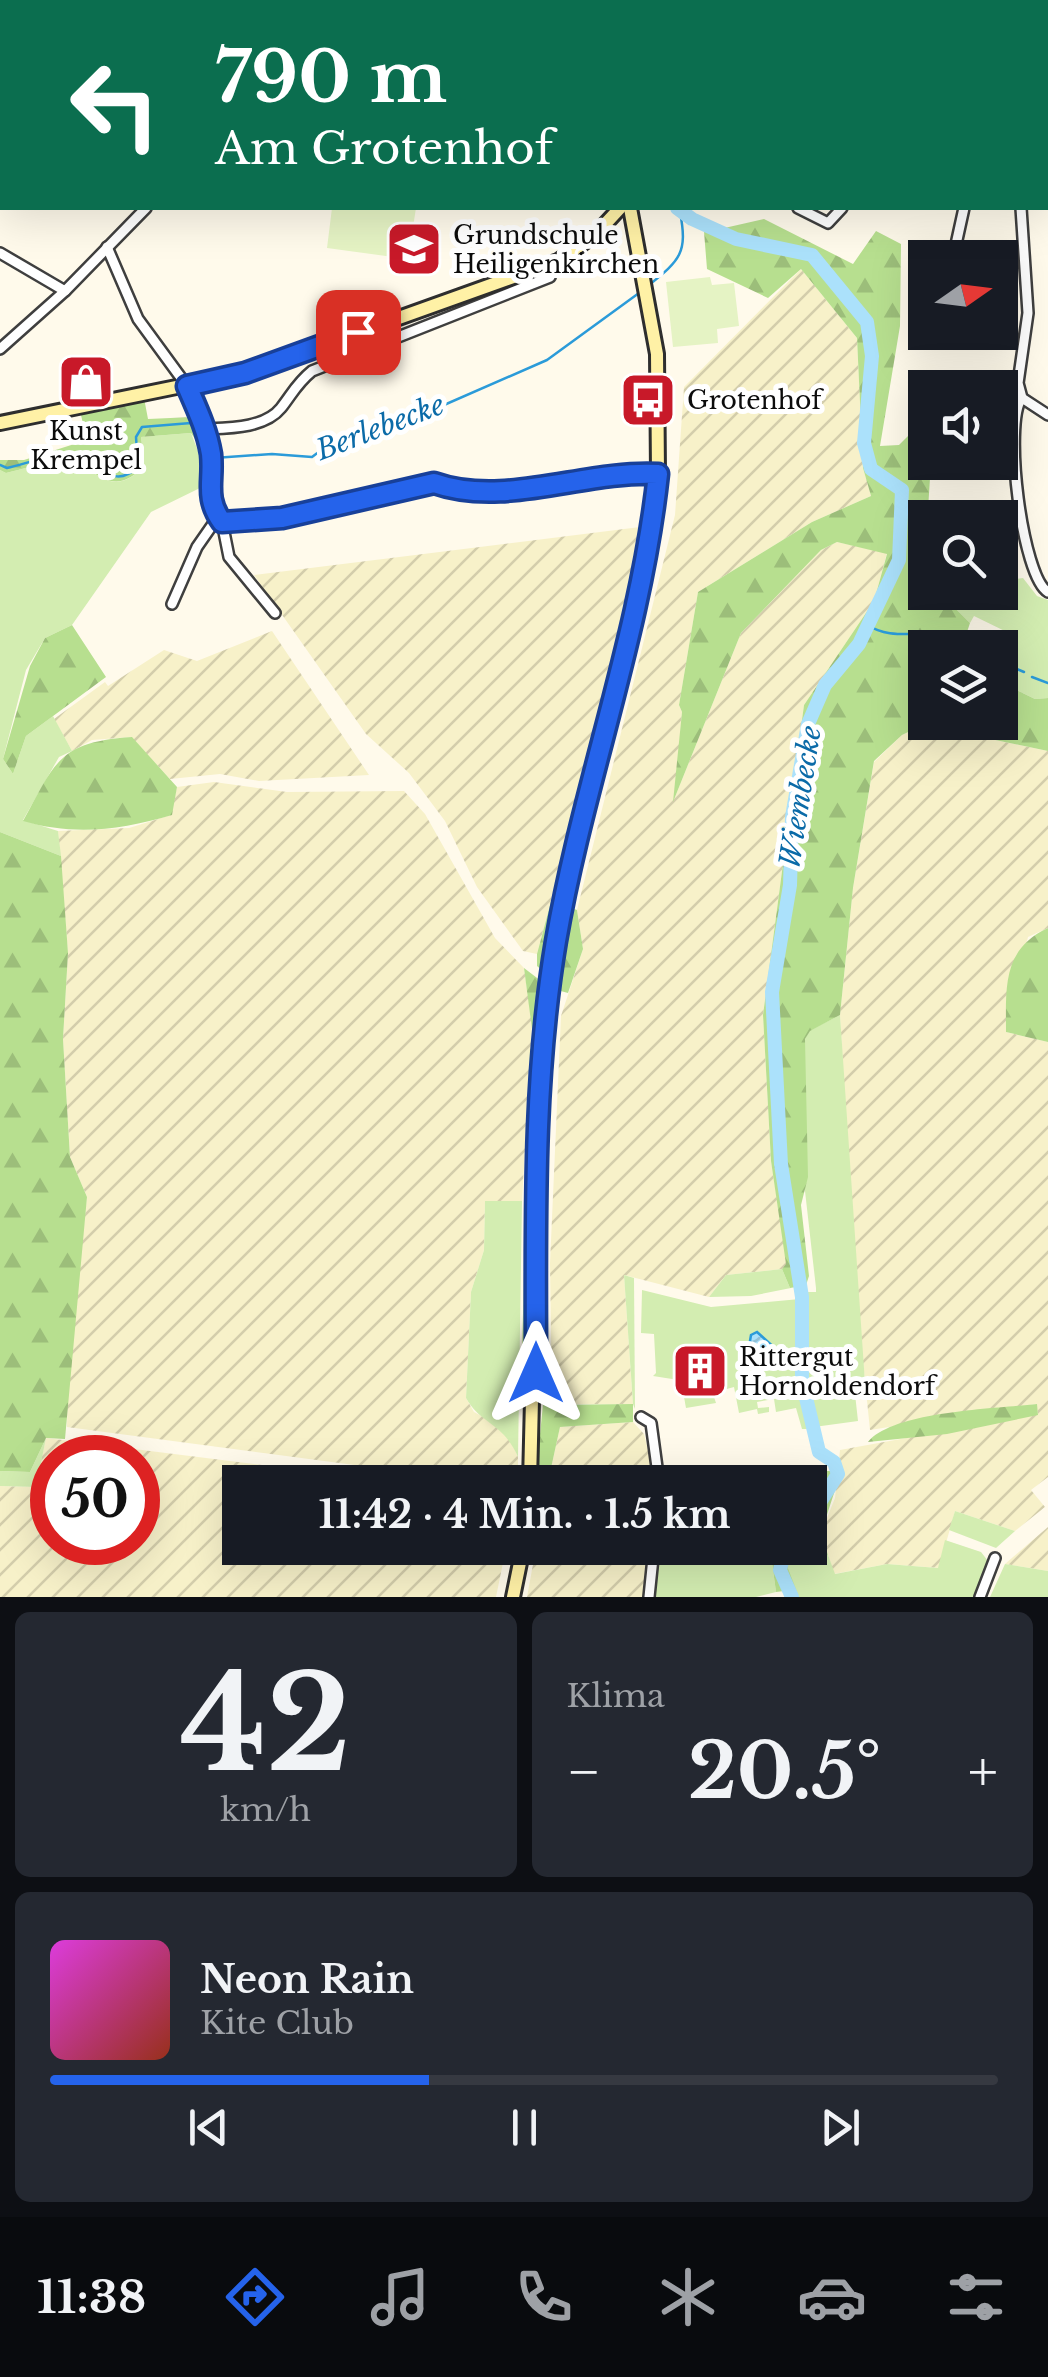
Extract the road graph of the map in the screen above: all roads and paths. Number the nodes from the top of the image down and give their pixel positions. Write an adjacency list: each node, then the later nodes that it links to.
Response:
1 (144, 210): 11 (street)
2 (618, 210): 8 (main road)
3 (630, 210): 10 (main road)
4 (802, 210): 5 (street)
5 (840, 210)
6 (964, 210): 9 (street)
7 (1021, 210): 17 (street)
8 (604, 227): 10 (main road); 16 (main road)
9 (958, 240)
10 (637, 243): 21 (main road)
11 (107, 247): 14 (street); 16 (street)
12 (0, 253): 14 (street)
13 (550, 276): 20 (street)
14 (65, 291): 15 (street)
15 (0, 349)
16 (187, 386): 19 (main road); 20 (street)
17 (1022, 398): 18 (street); 23 (street)
18 (1048, 415)
19 (0, 423)
20 (206, 429): 22 (street)
21 (658, 474): 22 (street); 27 (main road)
22 (222, 522): 24 (street); 25 (street)
23 (1048, 592)
24 (172, 604)
25 (275, 613)
26 (641, 1417): 28 (street)
27 (531, 1465)
28 (657, 1465)
29 (995, 1558): 34 (street)
30 (520, 1565): 32 (main road)
31 (652, 1565): 33 (street)
32 (514, 1597)
33 (649, 1597)
34 (980, 1597)

